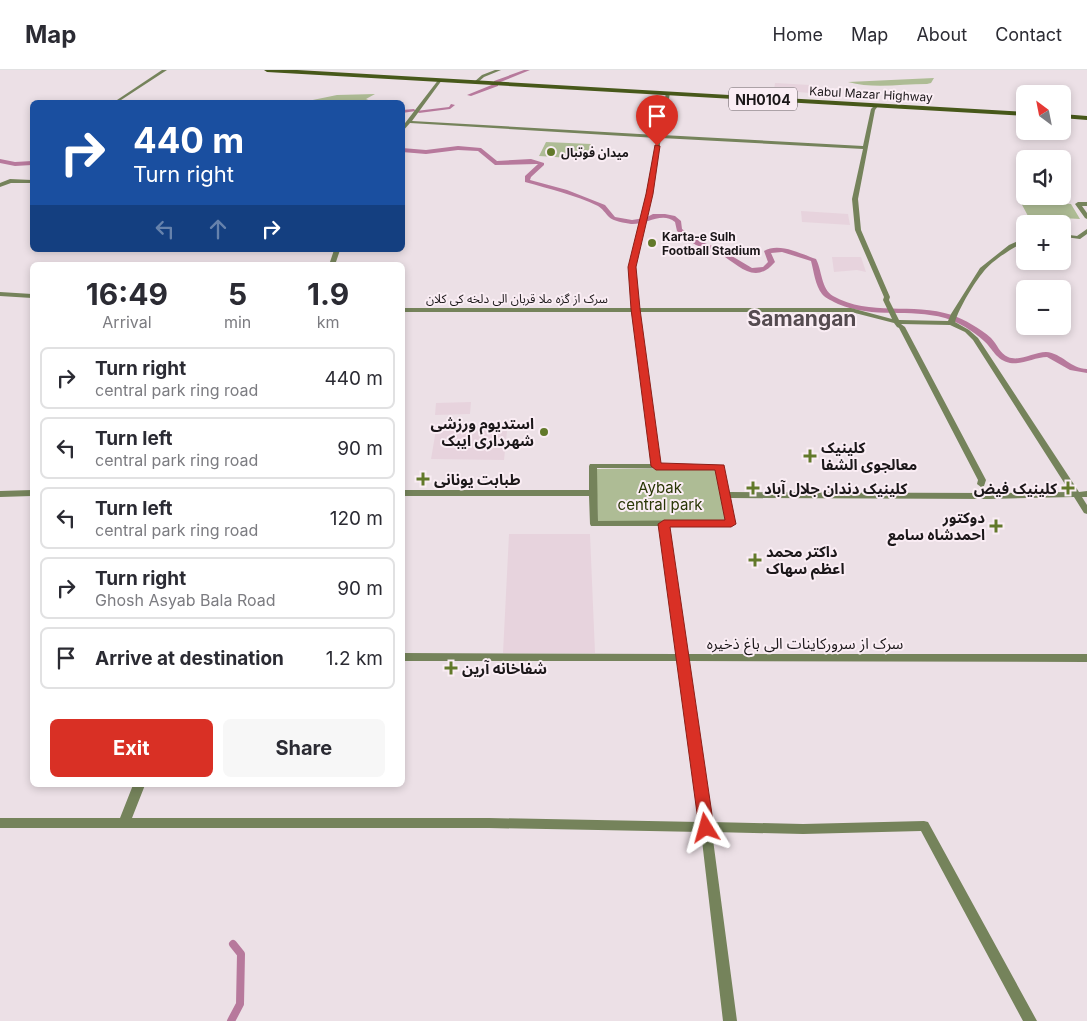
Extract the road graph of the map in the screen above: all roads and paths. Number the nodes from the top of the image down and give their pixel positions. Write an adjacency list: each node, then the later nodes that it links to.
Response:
1 (165, 70): 8 (street)
2 (267, 70): 4 (highway, Kabul Mazar Highway / NH0104)
3 (499, 70): 6 (street)
4 (328, 72): 5 (highway, Kabul Mazar Highway / NH0104)
5 (440, 80): 6 (highway, Kabul Mazar Highway / NH0104); 13 (street)
6 (476, 82): 7 (highway, Kabul Mazar Highway / NH0104)
7 (668, 93): 9 (highway, Kabul Mazar Highway / NH0104); 15 (street)
8 (119, 100)
9 (872, 106): 10 (highway, Kabul Mazar Highway / NH0104); 16 (street)
10 (1016, 113)
11 (1071, 117): 12 (highway)
12 (1087, 118)
13 (409, 122): 14 (street); 15 (street)
14 (405, 127)
15 (659, 135): 16 (street); 26 (street)
16 (863, 147): 29 (street)
17 (30, 182): 18 (street)
18 (0, 185)
19 (1087, 204): 20 (street)
20 (1087, 217)
21 (1087, 231): 22 (street)
22 (1071, 236)
23 (1016, 244): 28 (street)
24 (0, 294): 25 (street)
25 (30, 296)
26 (635, 309): 27 (street, سرک از گزه ملا قربان الی دلخه کی کلان); 29 (street, سرک از گزه ملا قربان الی دلخه کی کلان); 30 (street)
27 (405, 310)
28 (952, 320): 29 (street, سرک از گزه ملا قربان الی دلخه کی کلان); 35 (street)
29 (898, 323): 38 (street)
30 (656, 466): 33 (street); 37 (street)
31 (30, 493): 34 (street)
32 (405, 493): 33 (street)
33 (594, 493): 40 (street)
34 (0, 494)
35 (1077, 494): 36 (street); 38 (street); 39 (street)
36 (1087, 494)
37 (725, 495): 38 (street); 40 (street)
38 (989, 496)
39 (1087, 511)
40 (664, 524): 42 (street)
41 (405, 657): 42 (street, سرک از سرورکاینات الی باغ ذخیره)
42 (682, 658): 43 (street, سرک از سرورکاینات الی باغ ذخیره); 47 (street)
43 (1087, 658)
44 (138, 787): 45 (street)
45 (124, 823): 46 (street); 47 (street)
46 (0, 824)
47 (706, 828): 48 (street); 49 (street)
48 (730, 1021)
49 (1030, 1021)

